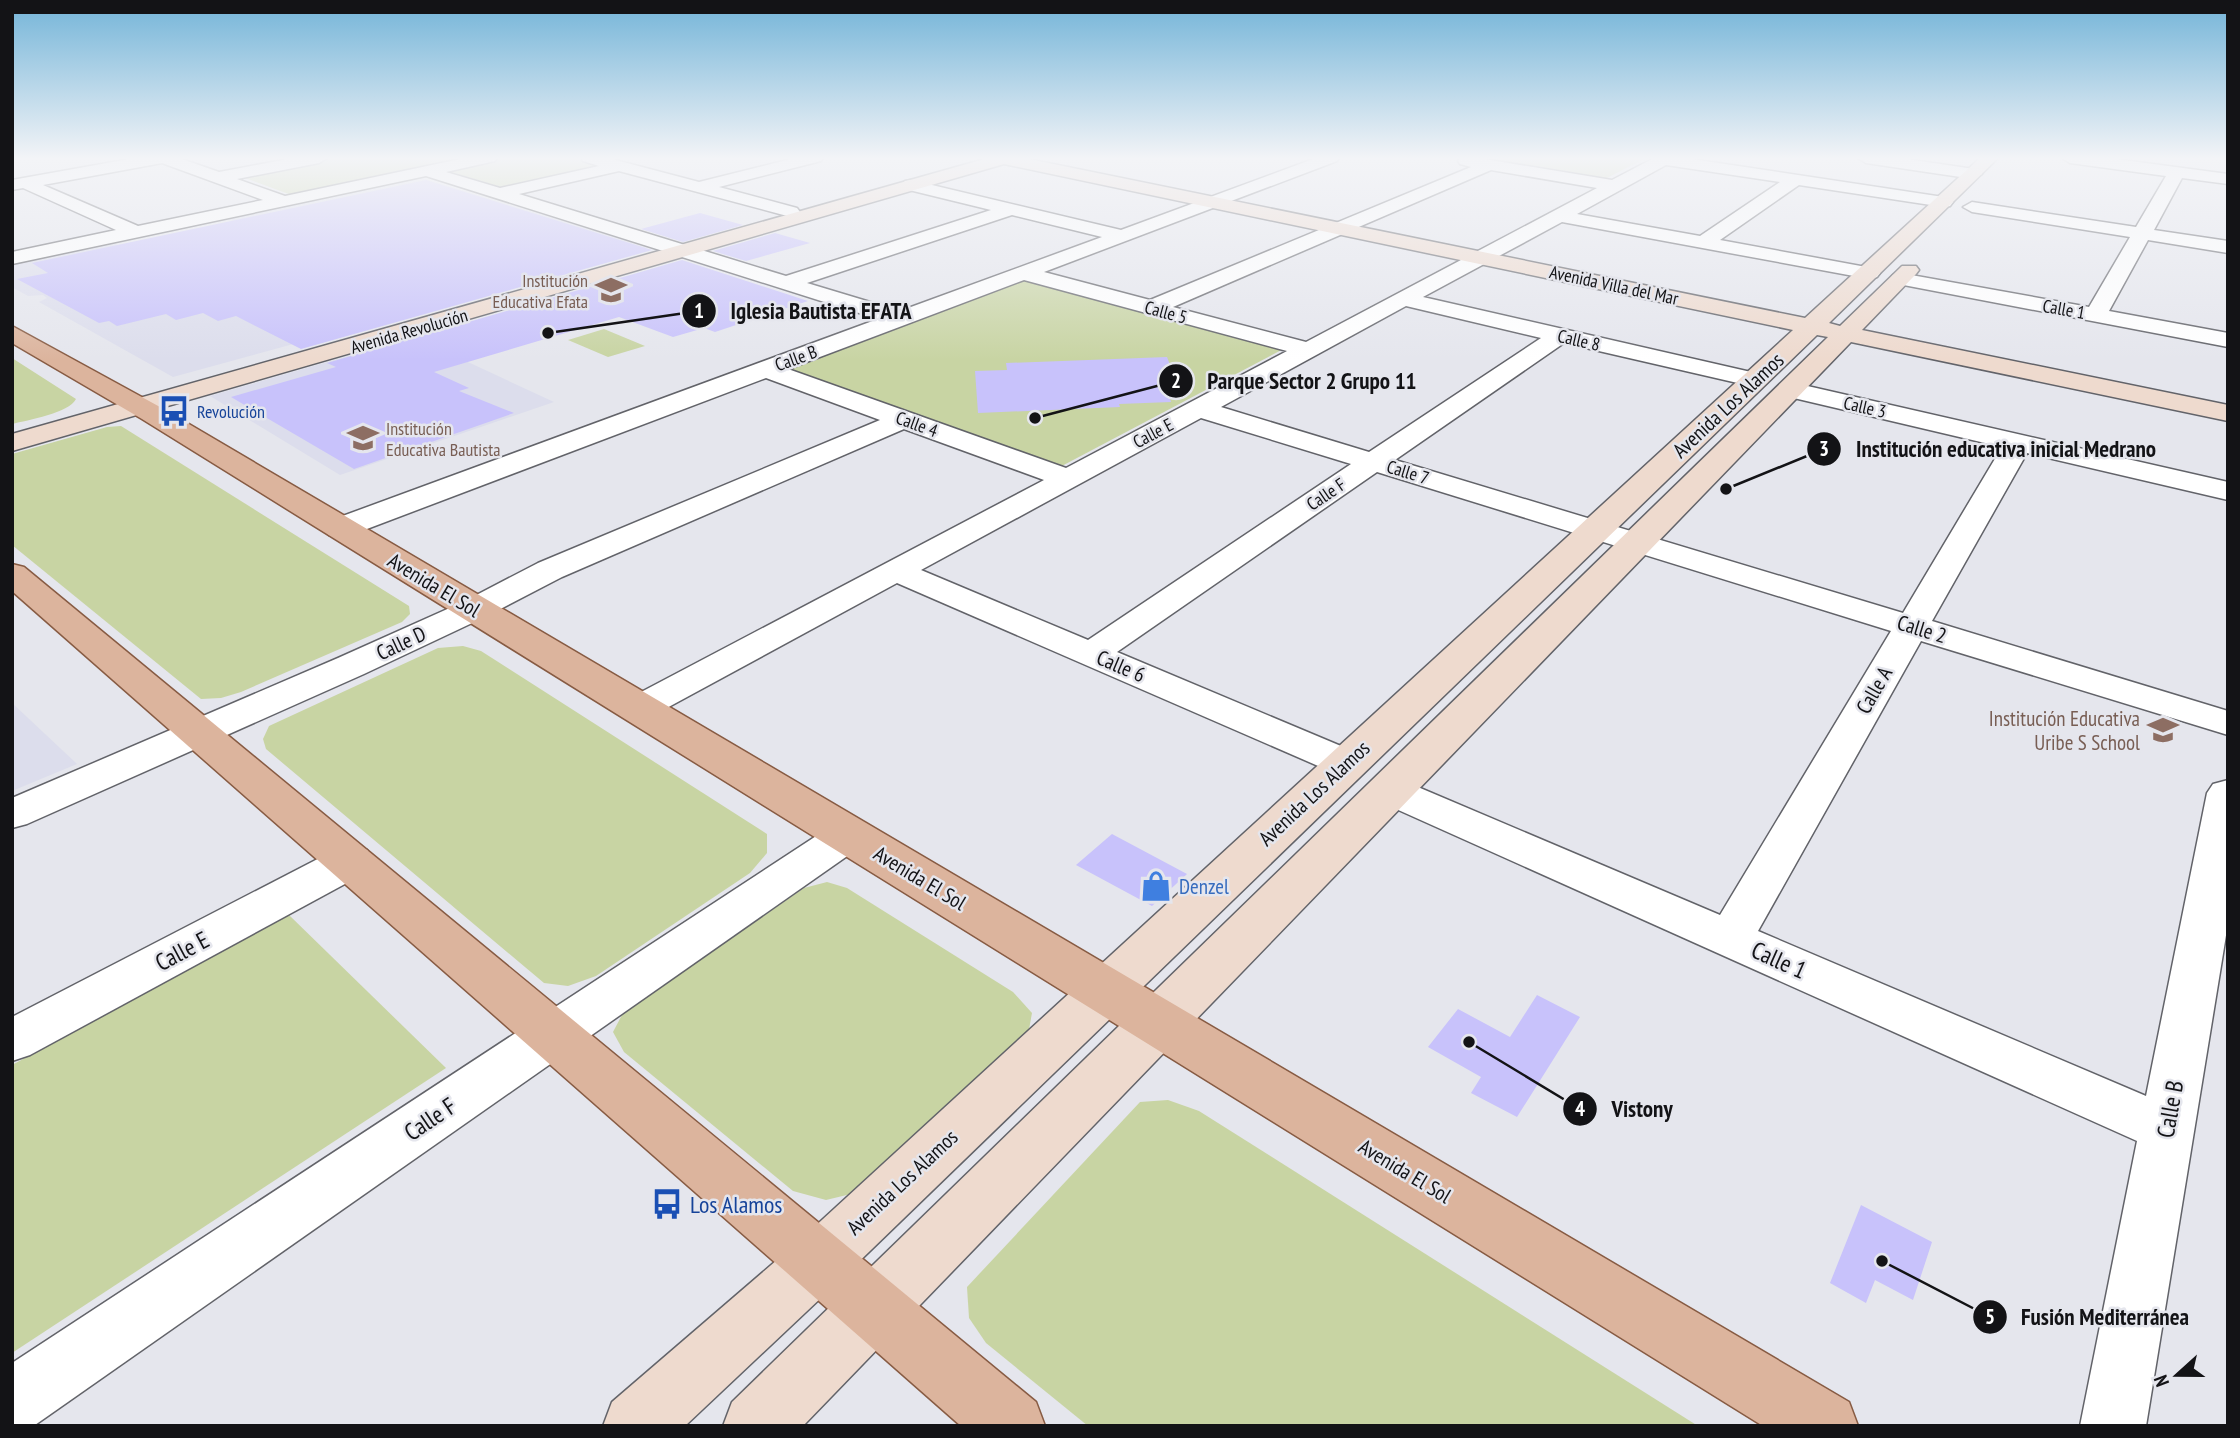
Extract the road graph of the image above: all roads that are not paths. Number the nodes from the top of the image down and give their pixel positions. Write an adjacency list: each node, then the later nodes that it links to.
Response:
1 (119, 225): 17 (street)
2 (169, 225): 17 (street)
3 (602, 225): 22 (street)
4 (749, 225): 22 (street, Avenida Revolución)
5 (762, 225): 22 (street, Avenida Revolución)
6 (962, 225): 27 (street)
7 (1077, 225): 19 (street)
8 (1151, 225): 19 (street, Calle B)
9 (1340, 225): 16 (street, Avenida Villa del Mar)
10 (1543, 225): 23 (street, Calle E)
11 (1610, 225): 20 (street)
12 (1729, 225): 20 (street)
13 (1937, 225): 26 (street, Avenida Los Alamos)
14 (2086, 225): 18 (street)
15 (2147, 225): 18 (street)
16 (1344, 226): 23 (street, Avenida Villa del Mar); 29 (street)
17 (136, 232): 24 (street)
18 (2142, 234): 21 (street); 30 (street)
19 (1122, 236): 25 (street, Calle B)
20 (1704, 242): 26 (street)
21 (2228, 247)
22 (677, 248): 27 (street); 40 (street, Avenida Revolución)
23 (1487, 255): 28 (street, Calle E); 32 (street, Avenida Villa del Mar)
24 (12, 258)
25 (1023, 273): 29 (street, Calle 5); 31 (street, Calle B)
26 (1885, 276): 30 (street, Calle 1); 32 (street, Avenida Los Alamos)
27 (786, 283): 31 (street)
28 (1403, 299): 34 (street, Calle 8); 36 (street, Calle E)
29 (1151, 308): 36 (street, Calle 5)
30 (2096, 315): 35 (street, Calle 1)
31 (901, 319): 37 (street, Calle B)
32 (1832, 326): 38 (street, Avenida Los Alamos); 39 (street, Avenida Los Alamos); 41 (street, Avenida Villa del Mar); 43 (street, Avenida Villa del Mar)
33 (12, 333): 40 (main road, Avenida El Sol)
34 (1560, 335): 38 (street, Calle 8); 48 (street, Calle F)
35 (2228, 340)
36 (1309, 350): 42 (street, Calle E)
37 (765, 369): 44 (street, Calle 4); 51 (street, Calle B)
38 (1755, 380): 52 (street, Avenida Los Alamos)
39 (1790, 390): 46 (street, Calle 3); 52 (street, Avenida Los Alamos)
40 (131, 402): 45 (street, Avenida Revolución); 47 (street, Avenida Revolución); 51 (main road, Avenida El Sol)
41 (2228, 403)
42 (1199, 409): 48 (street, Calle 7); 49 (street, Calle E)
43 (2228, 412)
44 (904, 419): 49 (street, Calle 4); 55 (street, Calle D)
45 (12, 428)
46 (2019, 442): 50 (street, Calle 3); 56 (street, Calle A)
47 (12, 443)
48 (1374, 462): 52 (street, Calle 7); 57 (street, Calle F)
49 (1069, 479): 53 (street, Calle E)
50 (2228, 491)
51 (340, 528): 55 (main road, Avenida El Sol)
52 (1616, 536): 56 (street, Calle 2); 61 (street, Avenida Los Alamos); 62 (street, Avenida Los Alamos)
53 (896, 571): 57 (street, Calle 6); 58 (street, Calle E)
54 (12, 574): 60 (main road)
55 (475, 609): 58 (main road, Avenida El Sol); 60 (street, Calle D)
56 (1912, 626): 59 (street, Calle 2); 68 (street, Calle A)
57 (1092, 653): 61 (street, Calle 6)
58 (639, 708): 65 (main road, Avenida El Sol)
59 (2228, 723)
60 (199, 732): 64 (street, Calle D); 66 (main road)
61 (1346, 763): 69 (street, Avenida Los Alamos)
62 (1391, 791): 68 (street, Calle 1); 70 (street, Avenida Los Alamos)
63 (2228, 793): 67 (street, Calle B)
64 (12, 814)
65 (848, 835): 69 (main road, Avenida El Sol); 71 (street, Calle F)
66 (351, 861): 71 (main road); 72 (street, Calle E)
67 (2219, 890): 73 (street, Calle B)
68 (1730, 939): 73 (street, Calle 1)
69 (1106, 991): 70 (main road, Avenida El Sol); 74 (street, Avenida Los Alamos)
70 (1159, 1023): 75 (street, Avenida Los Alamos); 80 (main road, Avenida El Sol)
71 (554, 1034): 74 (main road); 76 (street, Calle F)
72 (12, 1041)
73 (2167, 1129): 81 (street, Calle B)
74 (820, 1260): 75 (main road); 77 (street, Avenida Los Alamos)
75 (875, 1306): 78 (street, Avenida Los Alamos); 79 (main road)
76 (12, 1402)
77 (636, 1426)
78 (756, 1426)
79 (1012, 1426)
80 (1825, 1426)
81 (2113, 1426)

